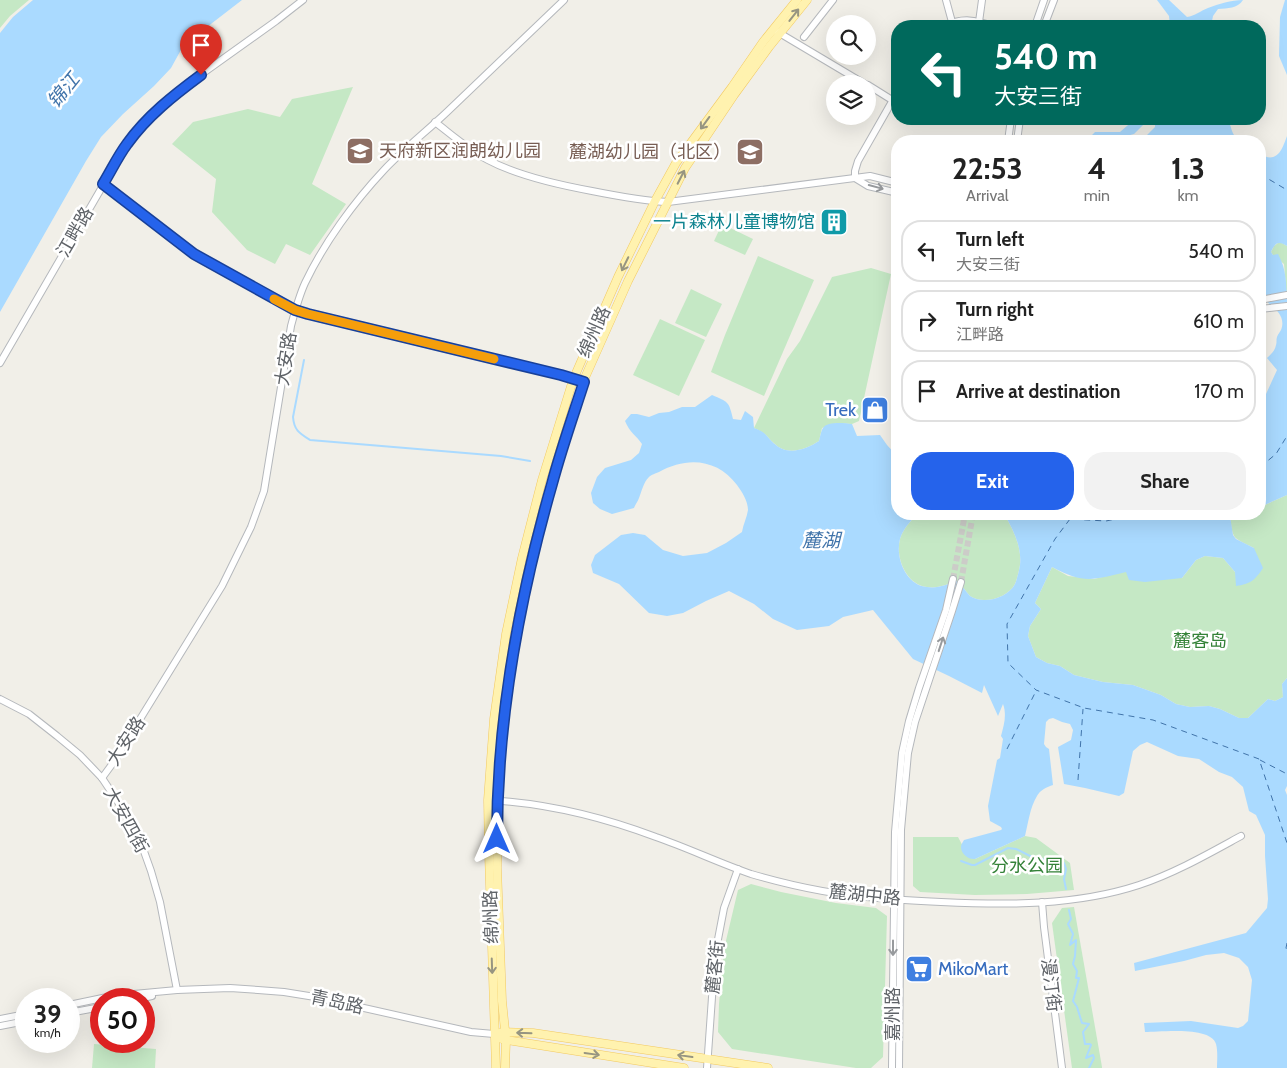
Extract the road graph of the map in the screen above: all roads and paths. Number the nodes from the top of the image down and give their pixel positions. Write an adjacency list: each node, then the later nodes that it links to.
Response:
1 (303, 0): 24 (street, 江畔路)
2 (564, 0): 21 (street, 大安路)
3 (797, 0): 14 (main road, 绵州路)
4 (806, 0): 15 (main road, 绵州路, one-way to 4)
5 (833, 0): 16 (street)
6 (946, 0): 10 (street)
7 (982, 0): 11 (street)
8 (1044, 0): 12 (street)
9 (1054, 0): 13 (street)
10 (951, 20)
11 (979, 20)
12 (1037, 20)
13 (1046, 20)
14 (773, 29): 15 (street); 26 (main road, 绵州路, one-way to 26)
15 (780, 34): 17 (street); 27 (main road, 绵州路, one-way to 15)
16 (804, 37)
17 (849, 75)
18 (876, 91): 19 (street)
19 (891, 99)
20 (891, 102): 22 (street)
21 (435, 122): 26 (street); 32 (street, 大安路)
22 (855, 178): 23 (street); 25 (street, one-way to 25); 27 (street)
23 (891, 181)
24 (103, 184): 32 (street); 33 (street, 江畔路)
25 (891, 191)
26 (655, 201): 27 (street); 34 (main road, 绵州路, one-way to 34)
27 (668, 202): 35 (main road, 绵州路)
28 (1287, 295): 29 (street)
29 (1266, 299)
30 (1287, 306): 31 (street)
31 (1266, 308)
32 (295, 310): 34 (street); 39 (street, 大安路)
33 (0, 363)
34 (573, 380): 35 (street); 40 (main road, 绵州路)
35 (584, 382): 41 (main road, 绵州路)
36 (953, 580): 44 (street)
37 (961, 582): 44 (street, one-way to 37)
38 (0, 699): 39 (street, 大安四街)
39 (102, 778): 46 (street, 大安四街)
40 (488, 800): 41 (street, 麓湖中路); 54 (main road, 绵州路, one-way to 54)
41 (497, 801): 43 (street, 麓湖中路); 53 (main road, 绵州路)
42 (1242, 836): 45 (street, 麓湖中路)
43 (738, 869): 44 (street, 麓湖中路); 56 (street, 麓客街)
44 (897, 900): 45 (street, 麓湖中路); 62 (street, 嘉州路, one-way to 62); 63 (street, 嘉州路)
45 (1042, 902): 64 (street, 漫汀街)
46 (177, 990): 47 (street, 青岛路); 48 (street, 青岛路); 54 (street, 青岛路)
47 (155, 995)
48 (80, 1003)
49 (15, 1016): 50 (street)
50 (0, 1019)
51 (15, 1023): 52 (street)
52 (0, 1026)
53 (504, 1032): 54 (main road, 青岛路); 55 (main road, 绵州路); 56 (main road, 青岛路, one-way to 53)
54 (494, 1034): 55 (main road, 青岛路); 57 (main road, 绵州路)
55 (506, 1040): 58 (main road, 绵州路); 59 (main road, 青岛路, one-way to 59)
56 (708, 1059): 60 (street, 麓客街); 61 (main road, 青岛路)
57 (496, 1068)
58 (506, 1068)
59 (684, 1068)
60 (707, 1068)
61 (768, 1068)
62 (892, 1068)
63 (899, 1068)
64 (1062, 1068)

